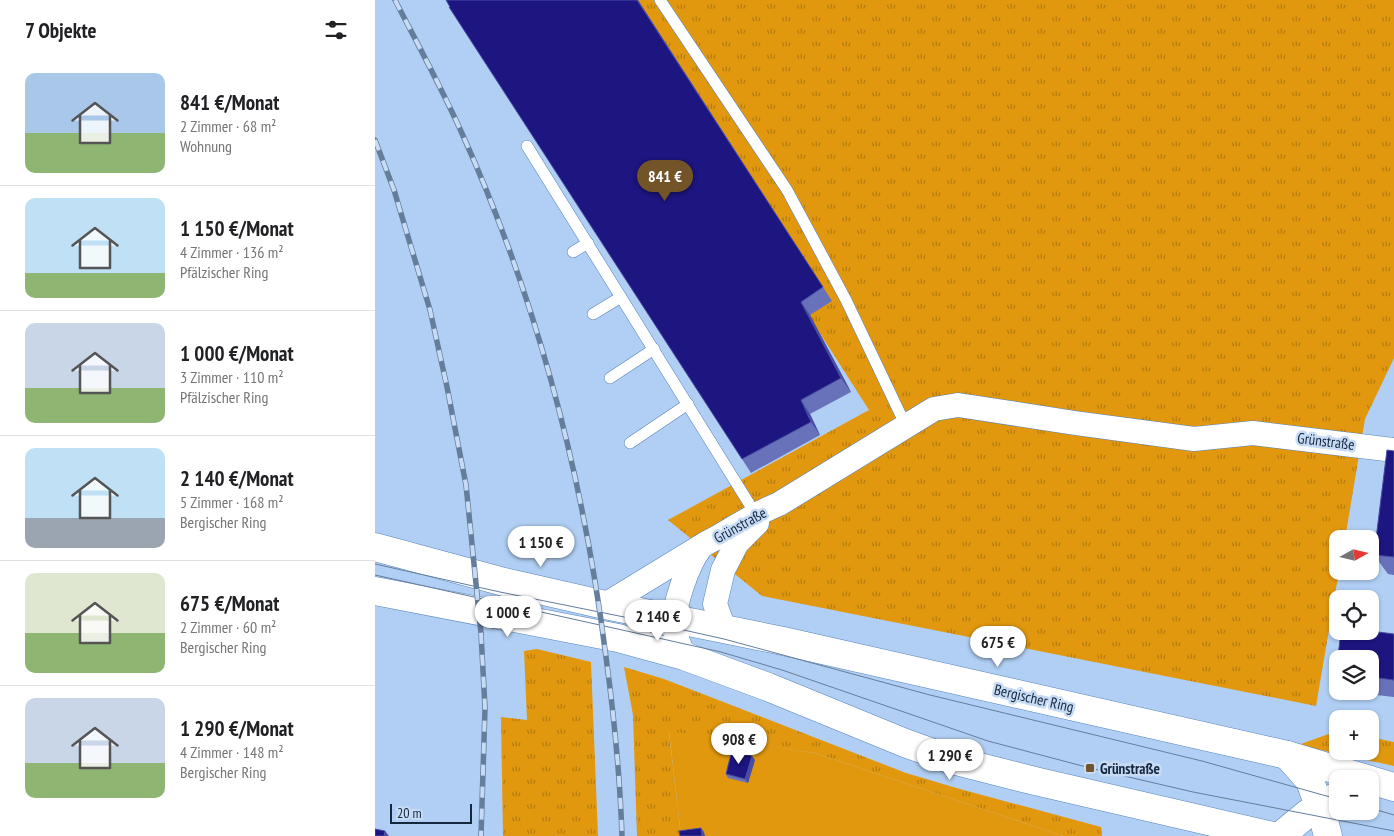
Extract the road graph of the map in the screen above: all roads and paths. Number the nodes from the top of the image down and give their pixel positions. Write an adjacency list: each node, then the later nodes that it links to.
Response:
1 (660, 0): 10 (lane)
2 (527, 146): 3 (lane)
3 (588, 243): 4 (lane); 5 (lane)
4 (573, 252)
5 (621, 297): 6 (lane); 7 (lane)
6 (593, 314)
7 (654, 349): 8 (lane); 9 (lane)
8 (610, 378)
9 (688, 404): 11 (lane); 13 (lane)
10 (906, 426): 12 (street, Grünstraße); 13 (street, Grünstraße)
11 (630, 443)
12 (1394, 450)
13 (758, 517): 14 (street, Grünstraße); 18 (street, Grünstraße)
14 (702, 546): 17 (street, Grünstraße); 18 (street, Grünstraße)
15 (375, 547): 17 (main road, Bergischer Ring)
16 (375, 591): 19 (main road)
17 (605, 605): 18 (main road, Bergischer Ring)
18 (699, 624): 19 (street, Grünstraße); 20 (main road, Bergischer Ring)
19 (684, 656): 26 (main road)
20 (1287, 755): 21 (main road, Bergischer Ring); 25 (main road)
21 (1338, 770)
22 (1379, 782): 23 (main road, Bergischer Ring)
23 (1394, 786): 24 (main road)
24 (1379, 788)
25 (1329, 801): 27 (main road); 28 (main road)
26 (1273, 836)
27 (1280, 836)
28 (1328, 836)

